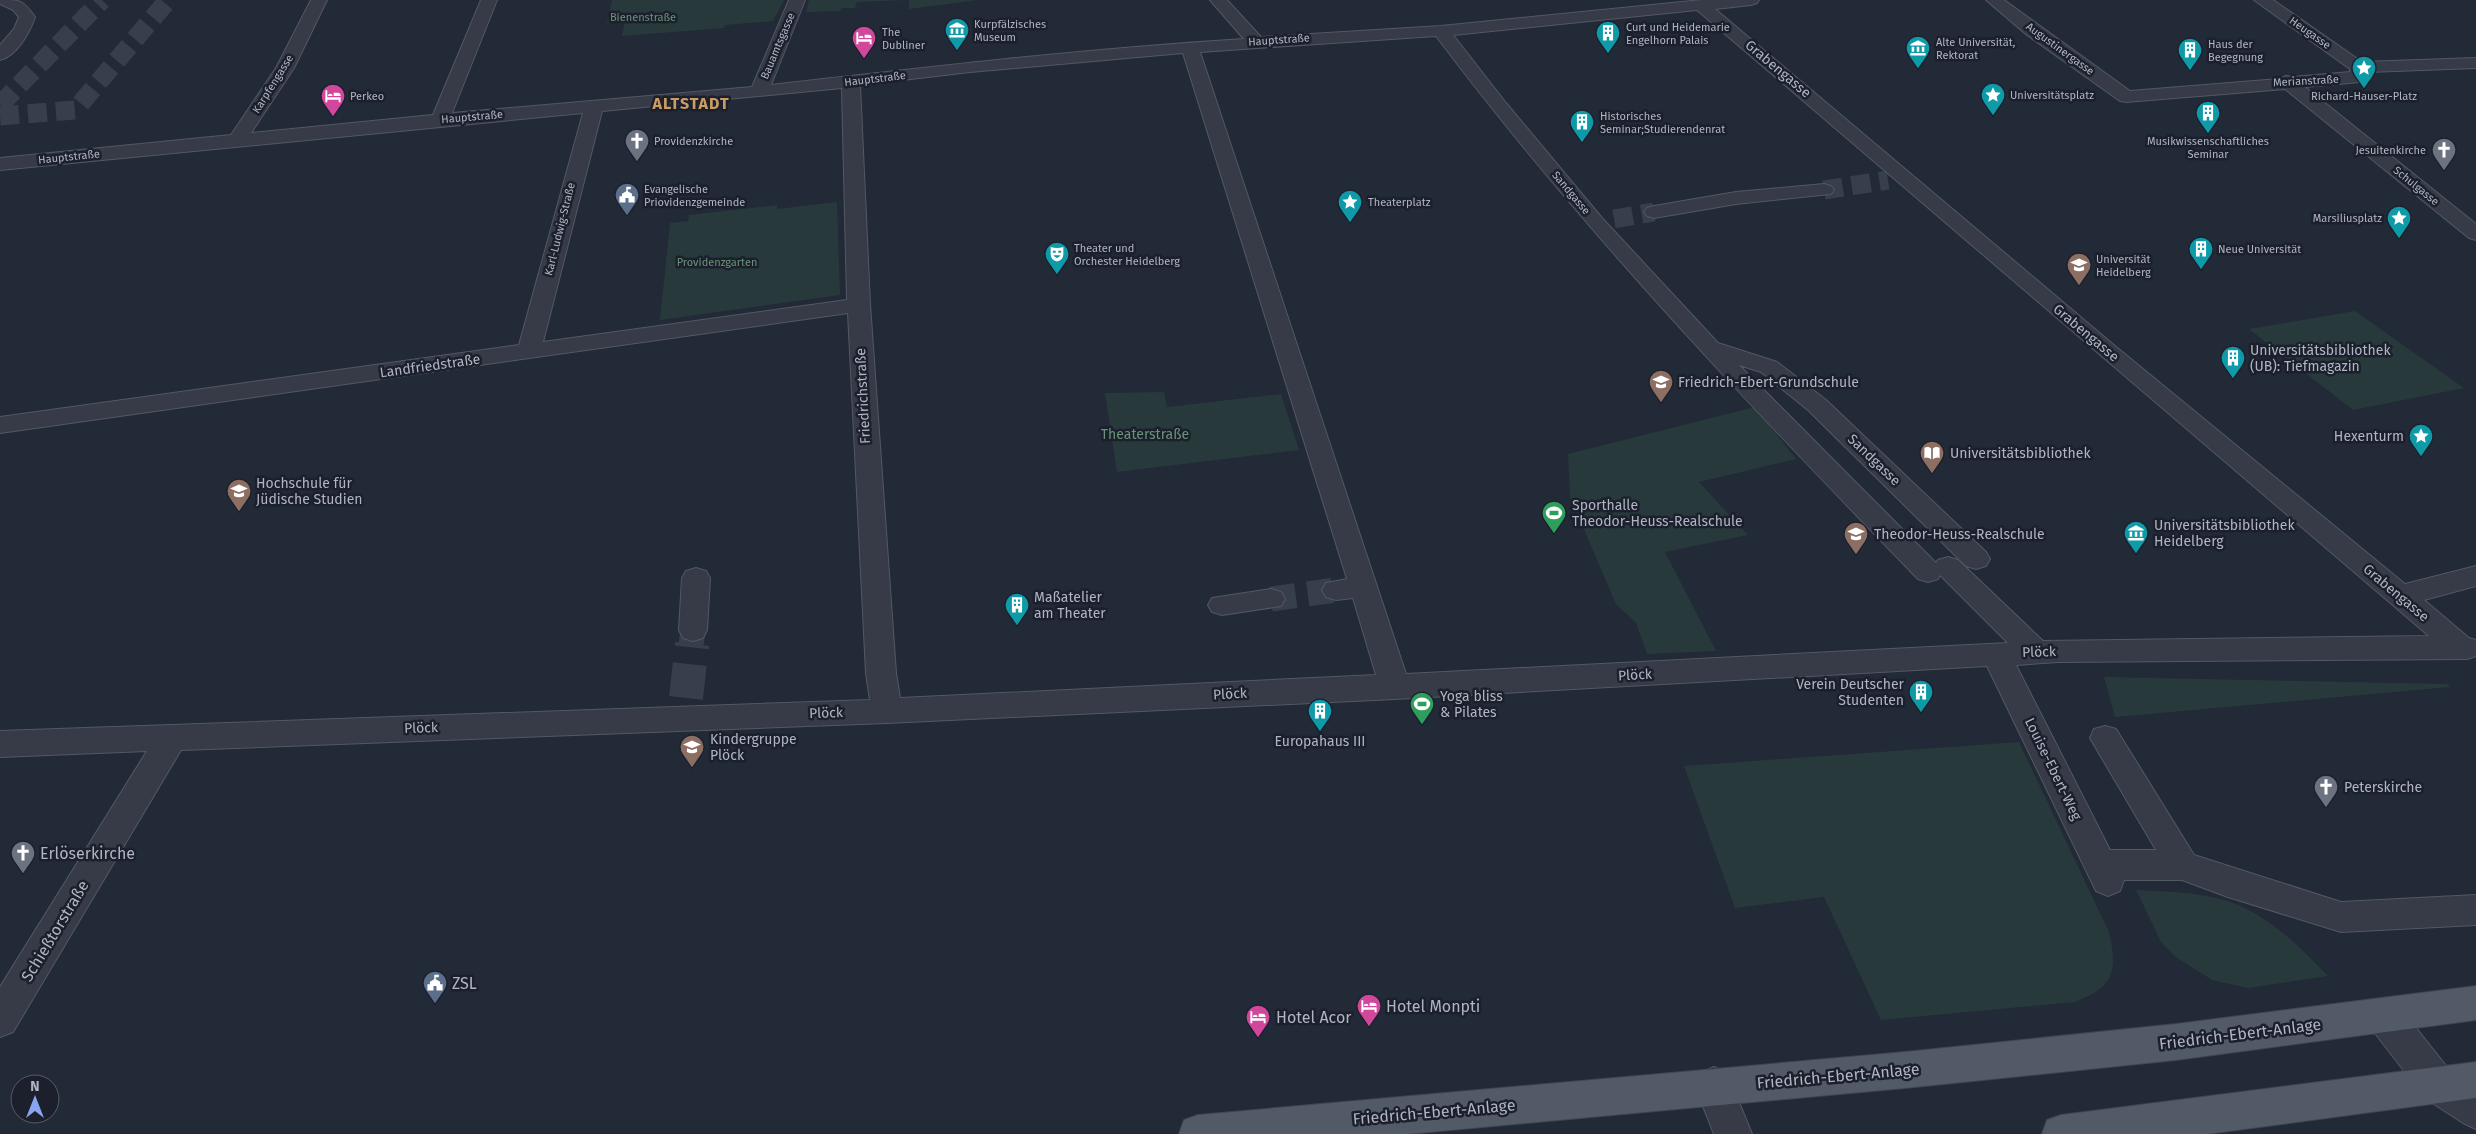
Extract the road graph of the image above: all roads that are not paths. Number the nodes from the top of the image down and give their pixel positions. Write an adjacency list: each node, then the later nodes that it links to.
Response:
1 (5, 0): 16 (street)
2 (319, 0): 25 (street, Karpfengasse)
3 (488, 0): 24 (street)
4 (797, 0): 21 (street, Bauamtsgasse)
5 (1218, 0): 14 (street)
6 (1752, 0): 11 (street, Hauptstraße)
7 (1994, 0): 22 (street, Augustinergasse)
8 (2262, 0): 18 (street, Heugasse)
9 (1672, 4): 11 (street, Hauptstraße); 12 (street, Hauptstraße)
10 (1562, 5): 12 (street)
11 (1702, 5): 32 (street, Grabengasse)
12 (1575, 18): 13 (street, Hauptstraße)
13 (1441, 30): 14 (street, Hauptstraße); 31 (street, Sandgasse)
14 (1256, 42): 15 (street, Hauptstraße)
15 (1190, 47): 20 (street, Hauptstraße); 39 (street)
16 (0, 55)
17 (2476, 63): 18 (street)
18 (2358, 67): 19 (street, Merianstraße)
19 (2286, 81): 22 (street, Merianstraße); 29 (street, Schulgasse)
20 (851, 82): 21 (street, Hauptstraße); 30 (street, Friedrichstraße)
21 (759, 92): 23 (street, Hauptstraße)
22 (2126, 97)
23 (594, 106): 24 (street, Hauptstraße); 33 (street, Karl-Ludwig-Straße)
24 (440, 120): 25 (street, Hauptstraße)
25 (237, 140): 26 (street, Hauptstraße)
26 (0, 164)
27 (1824, 190): 28 (street)
28 (1654, 212)
29 (2476, 234)
30 (859, 305): 33 (street, Landfriedstraße); 49 (street, Friedrichstraße)
31 (1710, 348): 36 (street, Sandgasse); 46 (street, Sandgasse)
32 (2107, 351): 34 (street); 41 (street, Grabengasse)
33 (529, 352): 35 (street, Landfriedstraße)
34 (2083, 356)
35 (0, 426)
36 (1976, 558)
37 (2476, 576): 41 (street)
38 (696, 578): 44 (street)
39 (1363, 587): 40 (street); 48 (street)
40 (1336, 590)
41 (2399, 596): 45 (street, Grabengasse)
42 (1271, 599): 43 (street)
43 (1222, 605)
44 (693, 630)
45 (2468, 649): 46 (street, Plöck)
46 (2036, 652): 47 (street, Plöck)
47 (1996, 654): 48 (street, Plöck); 53 (street, Louise-Ebert-Weg)
48 (1395, 687): 49 (street, Plöck)
49 (887, 711): 50 (street, Plöck)
50 (172, 738): 52 (street, Plöck); 57 (street, Schießtorstraße)
51 (2105, 738): 53 (street)
52 (0, 744)
53 (2182, 865): 54 (street)
54 (2476, 910)
55 (2476, 1003): 56 (main road, Friedrich-Ebert-Anlage)
56 (2384, 1016): 59 (street); 61 (main road, Friedrich-Ebert-Anlage)
57 (0, 1020)
58 (2476, 1080): 59 (main road)
59 (2438, 1085): 60 (street); 63 (main road)
60 (2476, 1110)
61 (1730, 1118): 62 (main road, Friedrich-Ebert-Anlage)
62 (1198, 1134)
63 (2061, 1134)

